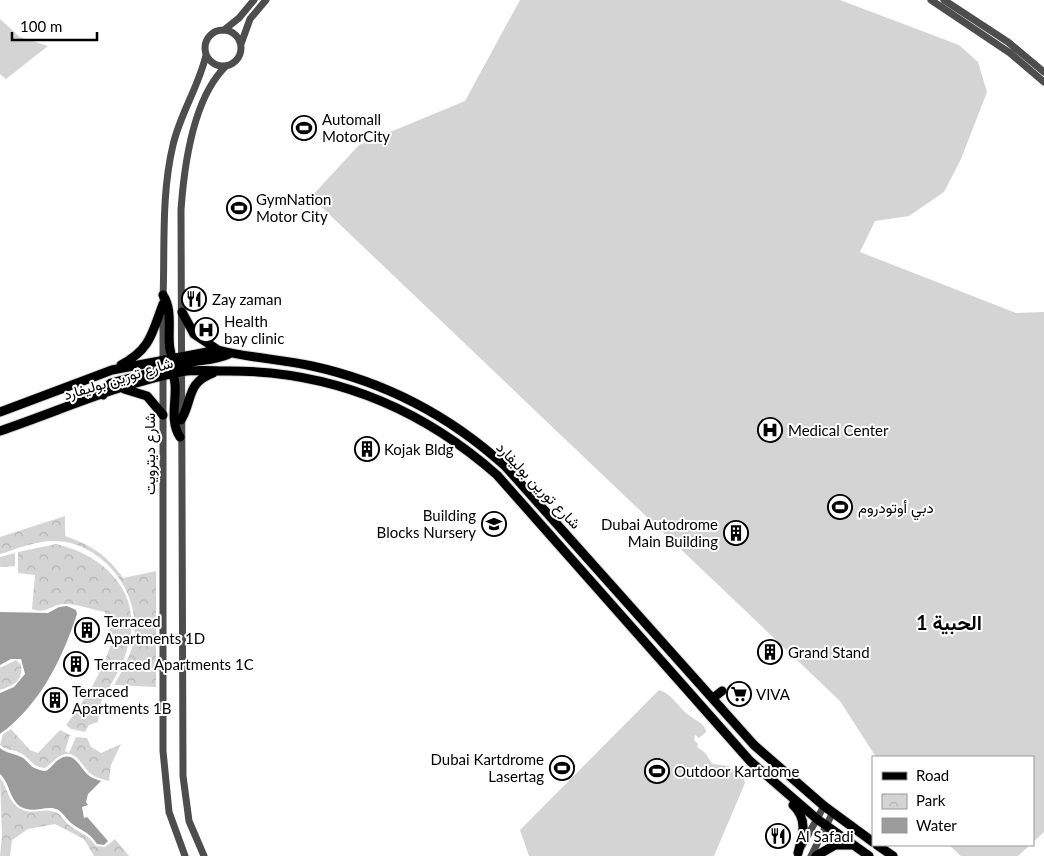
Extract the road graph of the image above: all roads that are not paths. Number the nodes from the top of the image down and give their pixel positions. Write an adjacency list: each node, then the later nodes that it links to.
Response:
1 (254, 0): 5 (street)
2 (266, 0): 6 (street)
3 (932, 0): 10 (street)
4 (944, 0): 9 (street)
5 (224, 30): 6 (street); 7 (street)
6 (241, 44): 8 (street)
7 (206, 55): 8 (street); 11 (street)
8 (226, 66): 12 (street, شارع ديترويت)
9 (1044, 72)
10 (1044, 82)
11 (163, 300): 15 (main road); 16 (main road)
12 (182, 312): 13 (main road); 15 (street, شارع ديترويت)
13 (218, 350): 14 (main road, شارع تورين بوليفارد); 15 (main road, شارع تورين بوليفارد)
14 (229, 354): 15 (main road); 26 (main road, شارع تورين بوليفارد)
15 (170, 366): 16 (main road, شارع تورين بوليفارد); 17 (main road, شارع تورين بوليفارد); 18 (main road, شارع تورين بوليفارد); 19 (main road); 21 (street, شارع ديترويت); 22 (street, شارع ديترويت); 24 (main road)
16 (112, 370): 20 (main road, شارع تورين بوليفارد)
17 (219, 371): 22 (main road); 25 (main road, شارع تورين بوليفارد)
18 (122, 388): 19 (main road, شارع تورين بوليفارد); 21 (main road)
19 (103, 395): 23 (main road, شارع تورين بوليفارد)
20 (0, 412)
21 (163, 415): 40 (street, شارع ديترويت)
22 (181, 420): 24 (street, شارع ديترويت)
23 (0, 431)
24 (180, 437): 41 (street, شارع ديترويت)
25 (520, 499): 26 (main road); 28 (main road, شارع تورين بوليفارد)
26 (535, 499): 27 (main road, شارع تورين بوليفارد)
27 (605, 578): 28 (main road); 30 (main road, شارع تورين بوليفارد)
28 (592, 580): 31 (main road, شارع تورين بوليفارد)
29 (722, 691): 30 (main road)
30 (713, 698): 32 (main road, شارع تورين بوليفارد)
31 (788, 796): 34 (main road, شارع تورين بوليفارد); 39 (main road)
32 (824, 806): 33 (main road, شارع تورين بوليفارد); 34 (street)
33 (832, 814): 35 (street); 36 (main road, شارع تورين بوليفارد)
34 (817, 819): 35 (main road, شارع تورين بوليفارد); 39 (street)
35 (826, 826): 37 (main road, شارع تورين بوليفارد); 42 (street)
36 (872, 841)
37 (853, 845): 43 (main road); 44 (main road, شارع تورين بوليفارد)
38 (878, 846): 45 (main road)
39 (798, 855)
40 (185, 856)
41 (204, 856)
42 (811, 856)
43 (816, 856)
44 (869, 856)
45 (893, 856)

